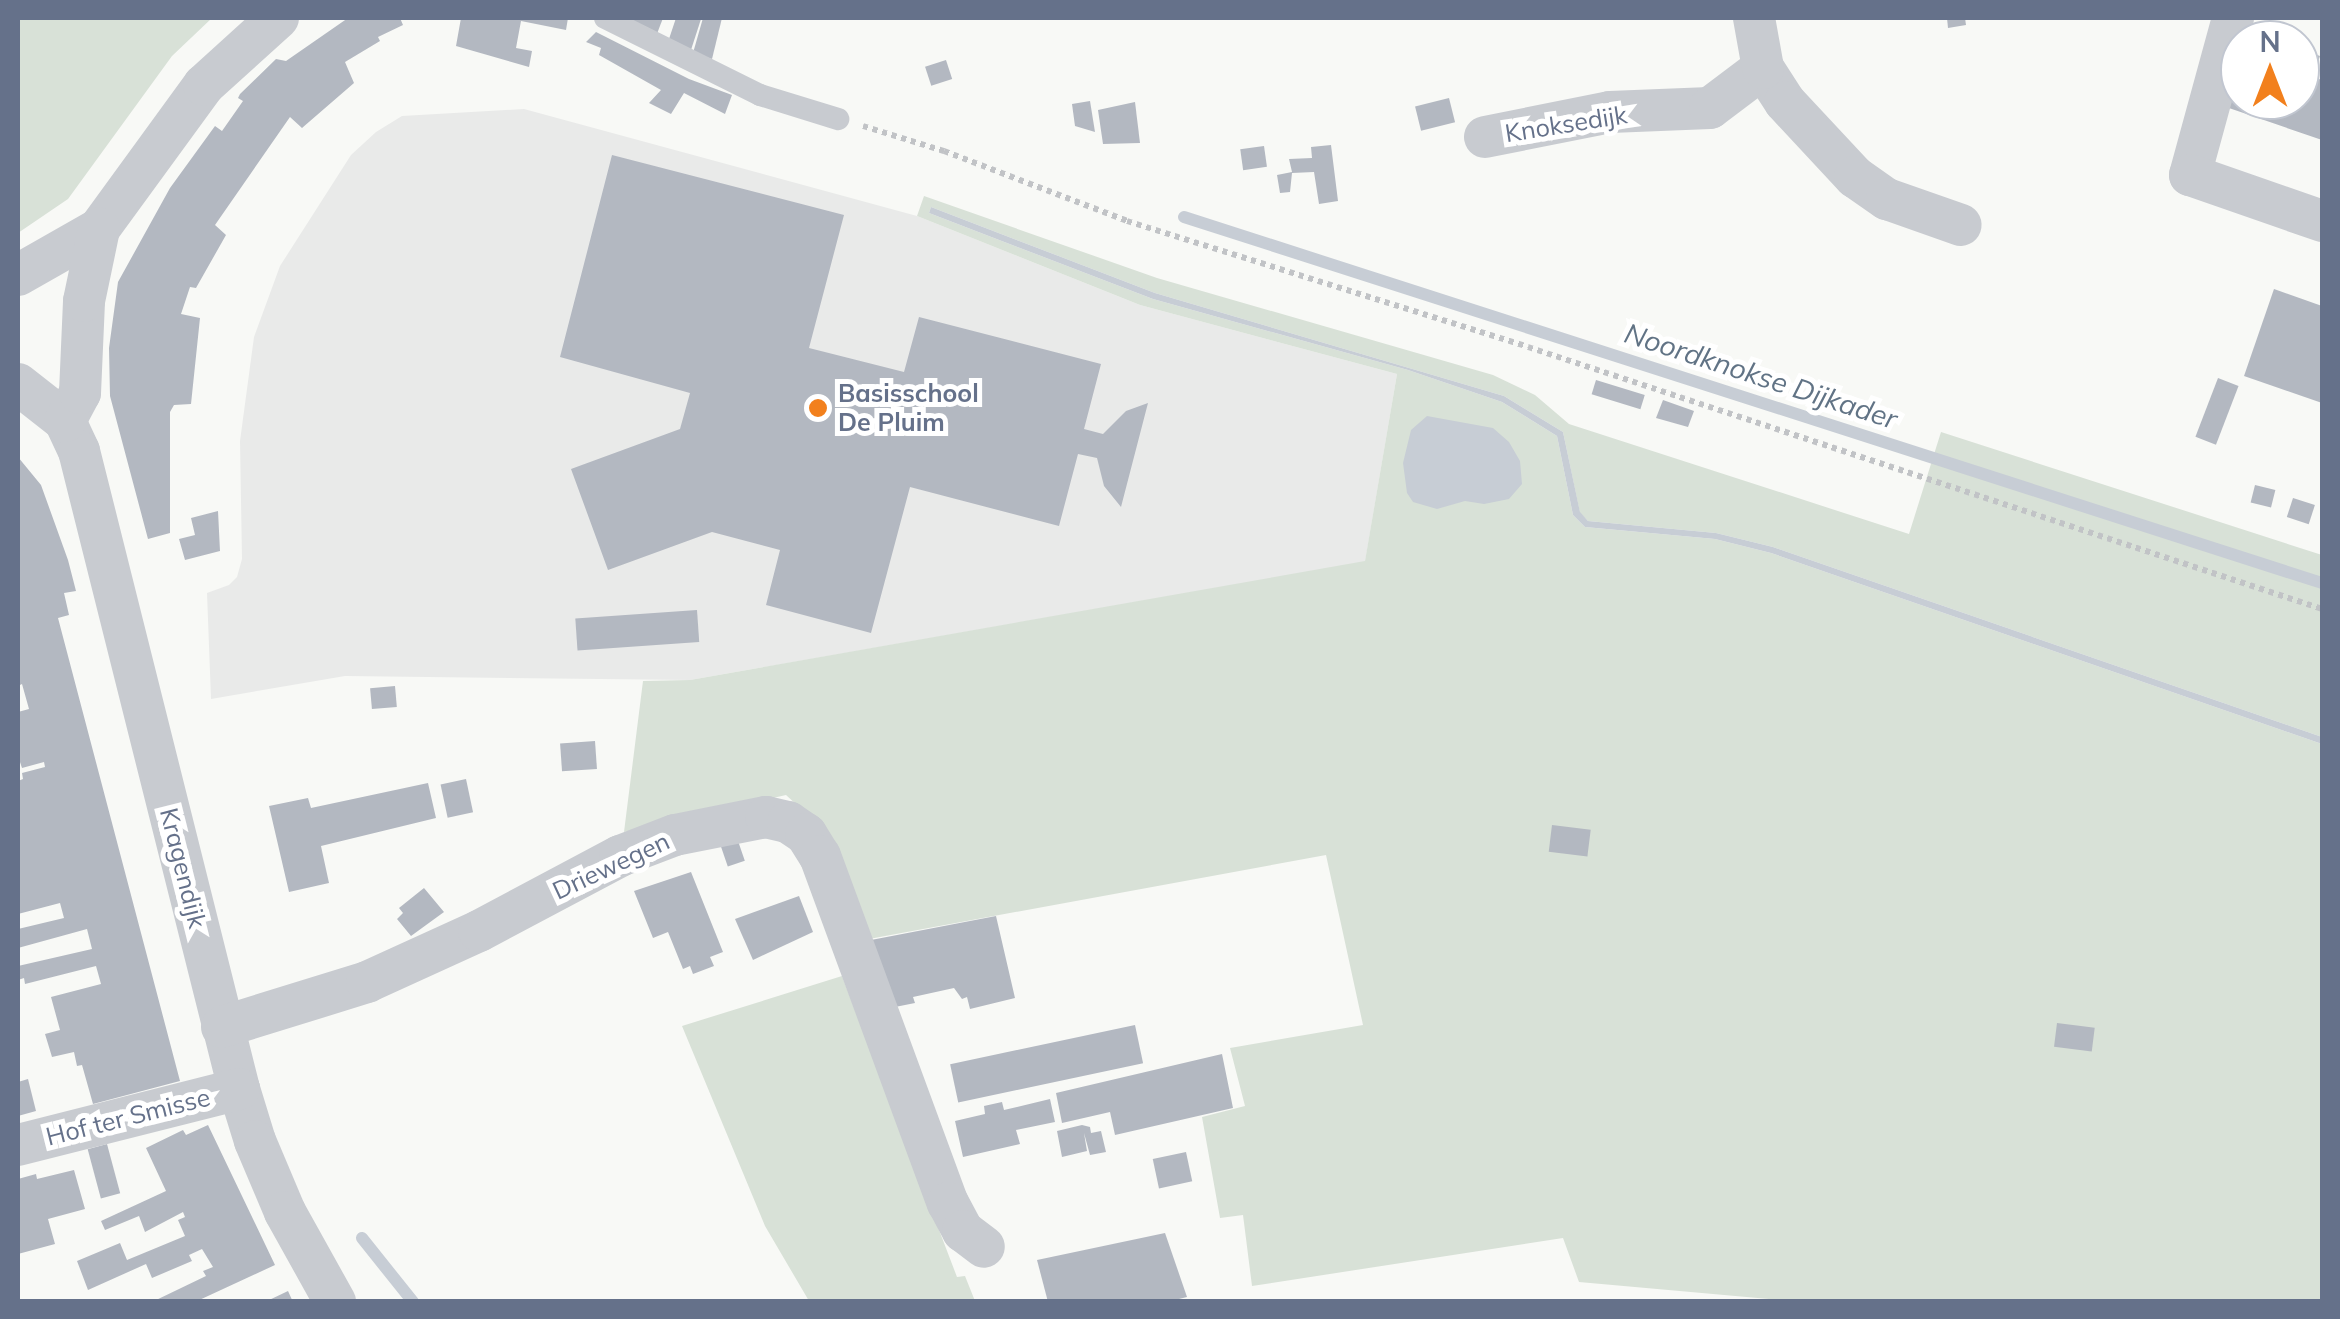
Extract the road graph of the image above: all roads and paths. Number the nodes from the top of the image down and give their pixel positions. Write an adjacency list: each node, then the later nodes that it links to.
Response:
1 (278, 18): 10 (street)
2 (605, 18): 6 (lane)
3 (1754, 18): 5 (street)
4 (2233, 18): 8 (street)
5 (1763, 68): 7 (street, Knoksedijk); 9 (street)
6 (838, 119): 14 (path)
7 (1484, 137)
8 (2322, 221)
9 (1961, 225)
10 (98, 229): 11 (street); 13 (street)
11 (18, 274)
12 (18, 384): 13 (street)
13 (65, 421): 15 (street, Kragendijk)
14 (2322, 609)
15 (222, 1027): 16 (street, Kragendijk); 18 (street, Driewegen)
16 (239, 1089): 17 (street, Hof ter Smisse); 19 (street, Kragendijk)
17 (18, 1145)
18 (984, 1246)
19 (335, 1302)

